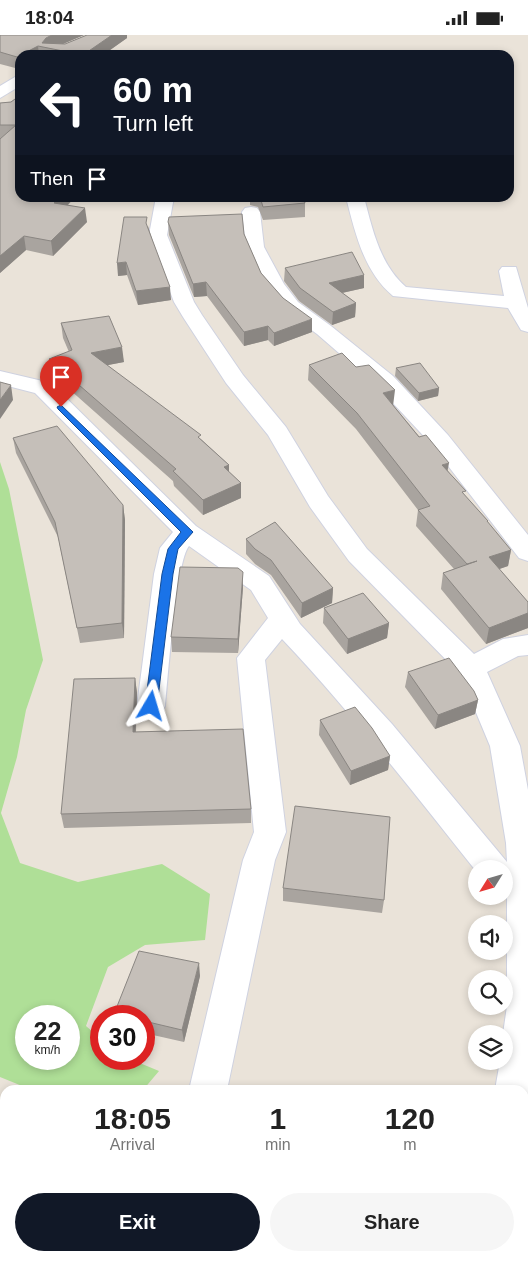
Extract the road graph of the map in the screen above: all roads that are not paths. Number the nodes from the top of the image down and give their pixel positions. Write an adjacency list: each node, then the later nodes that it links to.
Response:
1 (15, 85): 2 (street)
2 (2, 101)
3 (164, 202): 14 (street)
4 (356, 202): 7 (street)
5 (251, 212): 11 (street)
6 (509, 271): 7 (street)
7 (515, 303): 8 (street)
8 (528, 325)
9 (0, 377): 10 (street)
10 (187, 532): 12 (street); 15 (street)
11 (528, 552)
12 (282, 620): 16 (street); 19 (street)
13 (528, 645): 14 (street)
14 (471, 668): 18 (street)
15 (151, 706)
16 (487, 860)
17 (513, 894): 18 (street)
18 (524, 908): 20 (street)
19 (209, 1085)
20 (515, 1085)

